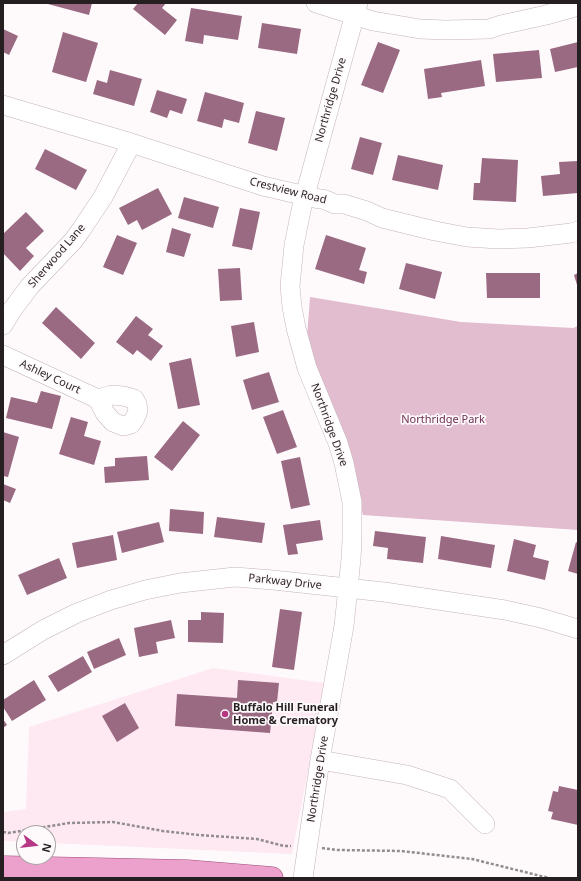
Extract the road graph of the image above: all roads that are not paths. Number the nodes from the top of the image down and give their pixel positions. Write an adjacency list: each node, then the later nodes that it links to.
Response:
1 (316, 3): 3 (street)
2 (578, 6): 3 (street)
3 (356, 9): 6 (street, Northridge Drive)
4 (3, 105): 5 (street, Crestview Road)
5 (131, 144): 6 (street, Crestview Road); 8 (street, Sherwood Lane)
6 (304, 196): 7 (street, Crestview Road); 11 (street, Northridge Drive)
7 (578, 231)
8 (3, 325)
9 (3, 355): 10 (street, Ashley Court)
10 (98, 399)
11 (348, 589): 12 (street, Parkway Drive); 13 (street, Parkway Drive); 14 (street, Northridge Drive)
12 (578, 629)
13 (3, 655)
14 (320, 760): 15 (street); 18 (street, Northridge Drive)
15 (485, 824)
16 (3, 868): 17 (main road)
17 (272, 878)
18 (303, 878)

